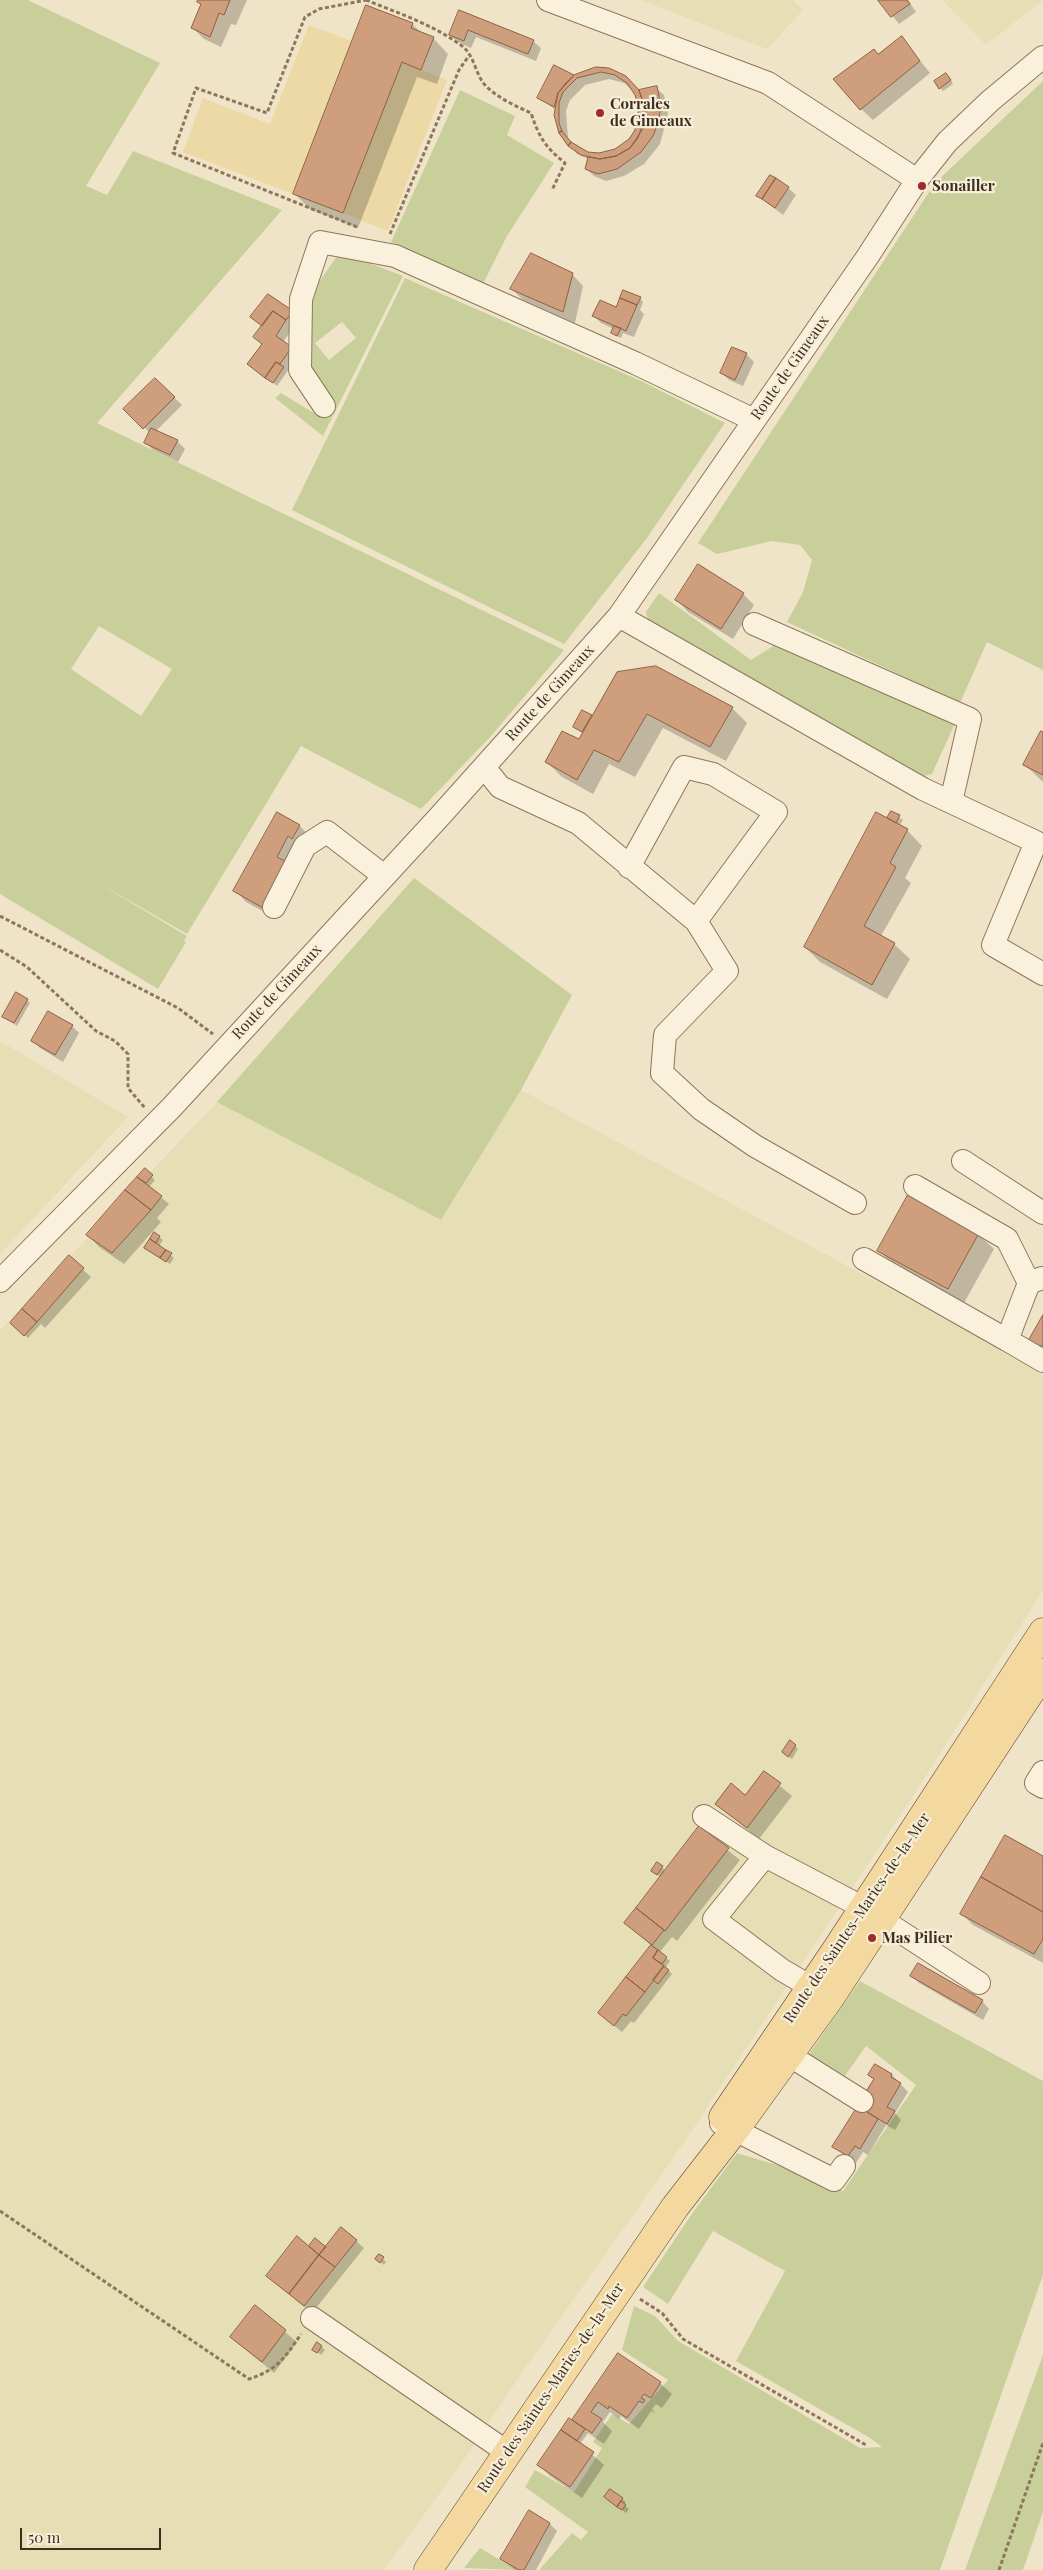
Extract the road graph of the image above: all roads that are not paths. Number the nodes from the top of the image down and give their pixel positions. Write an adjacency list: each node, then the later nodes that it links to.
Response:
1 (548, 0): 3 (street)
2 (1042, 58): 3 (street, Route de Gimeaux)
3 (917, 180): 5 (street, Route de Gimeaux)
4 (324, 406): 5 (street)
5 (754, 420): 6 (street, Route de Gimeaux)
6 (619, 616): 8 (street, Route de Gimeaux); 9 (street)
7 (754, 624): 9 (street)
8 (484, 767): 10 (street); 11 (street, Route de Gimeaux)
9 (951, 802): 14 (street)
10 (629, 867): 13 (street); 13 (street)
11 (384, 876): 12 (street); 21 (street, Route de Gimeaux)
12 (274, 907)
13 (696, 921): 17 (street)
14 (1043, 974)
15 (963, 1161): 18 (street)
16 (914, 1186): 20 (street)
17 (855, 1203)
18 (1043, 1214)
19 (864, 1260): 22 (street)
20 (1036, 1280): 22 (street)
21 (0, 1281)
22 (1007, 1340): 23 (street)
23 (1043, 1361)
24 (1043, 1632): 27 (main road, Route des Saintes-Maries-de-la-Mer)
25 (1043, 1673): 27 (main road, Route des Saintes-Maries-de-la-Mer)
26 (1043, 1772): 28 (street)
27 (957, 1787): 31 (main road, Route des Saintes-Maries-de-la-Mer)
28 (1043, 1787)
29 (704, 1816): 30 (street)
30 (765, 1856): 31 (street); 33 (street)
31 (873, 1914): 32 (street); 33 (main road, Route des Saintes-Maries-de-la-Mer)
32 (979, 1983)
33 (821, 1992): 34 (main road, Route des Saintes-Maries-de-la-Mer)
34 (781, 2050): 35 (street); 36 (main road, Route des Saintes-Maries-de-la-Mer)
35 (862, 2101)
36 (727, 2127): 37 (street); 39 (main road, Route des Saintes-Maries-de-la-Mer)
37 (844, 2166)
38 (312, 2318): 39 (street)
39 (507, 2452): 40 (main road, Route des Saintes-Maries-de-la-Mer)
40 (428, 2570)

